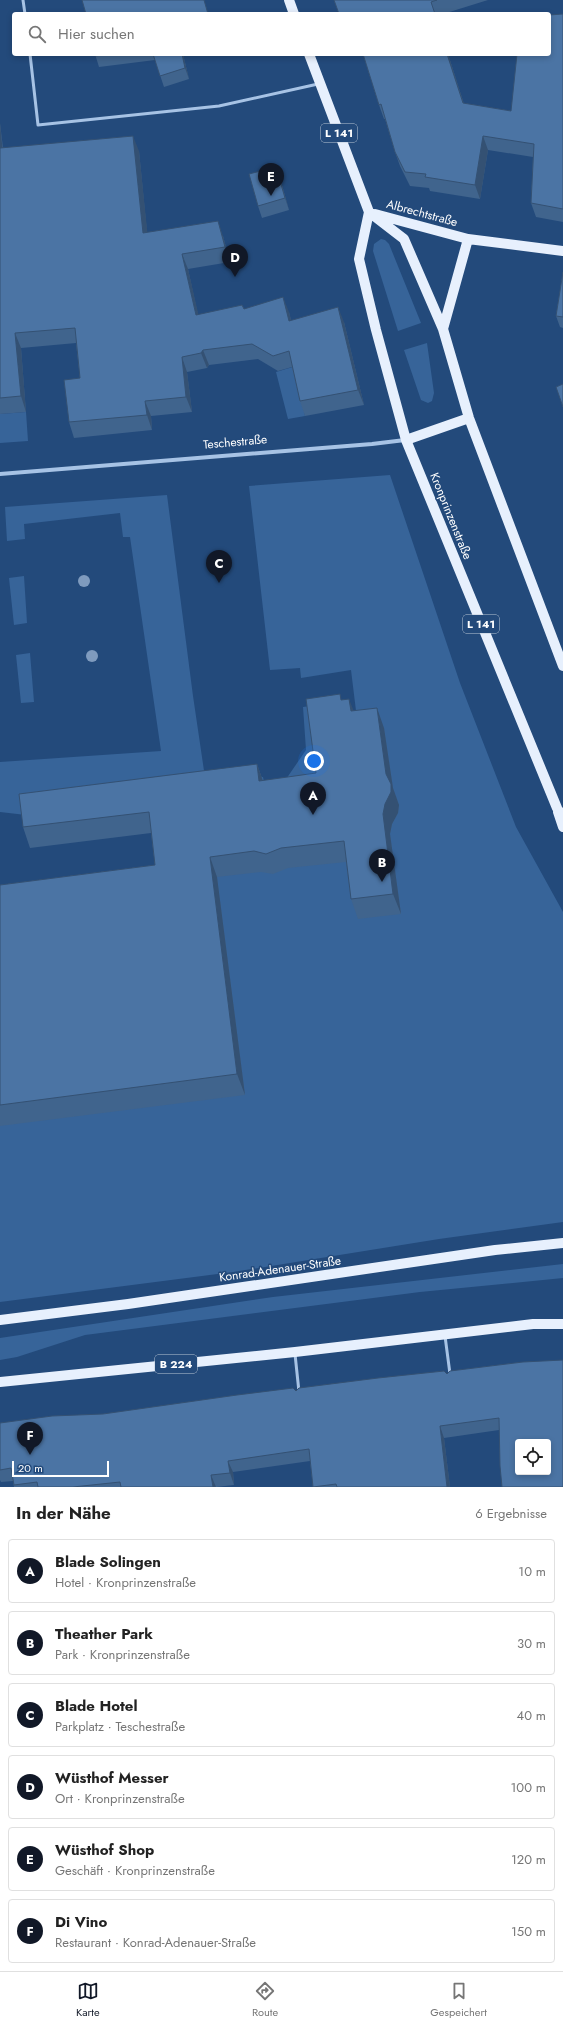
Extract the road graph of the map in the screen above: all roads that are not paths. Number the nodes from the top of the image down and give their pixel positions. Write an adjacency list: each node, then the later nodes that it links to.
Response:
1 (23, 0): 3 (lane)
2 (289, 0): 4 (main road)
3 (25, 12)
4 (293, 12)
5 (30, 56): 7 (lane)
6 (310, 56): 7 (main road, L 141)
7 (320, 83): 8 (main road, L 141)
8 (369, 212): 9 (main road, Albrechtstraße); 11 (main road); 13 (main road, Kronprinzenstraße / L 141)
9 (468, 239): 10 (main road, Albrechtstraße); 11 (main road, Albrechtstraße)
10 (563, 251)
11 (442, 329): 12 (main road)
12 (469, 418): 13 (main road, Teschestraße); 15 (main road)
13 (406, 440): 14 (street, Teschestraße); 16 (main road, Kronprinzenstraße / L 141)
14 (0, 474)
15 (563, 666)
16 (557, 808): 17 (main road, Kronprinzenstraße / L 141); 18 (main road)
17 (563, 818)
18 (563, 827)
19 (563, 1243): 20 (main road, Konrad-Adenauer-Straße)
20 (0, 1320)
21 (563, 1324): 22 (main road, B 224)
22 (445, 1334): 23 (main road, B 224); 24 (lane)
23 (295, 1352): 25 (main road, B 224); 26 (lane)
24 (450, 1375)
25 (0, 1382)
26 (300, 1400)

